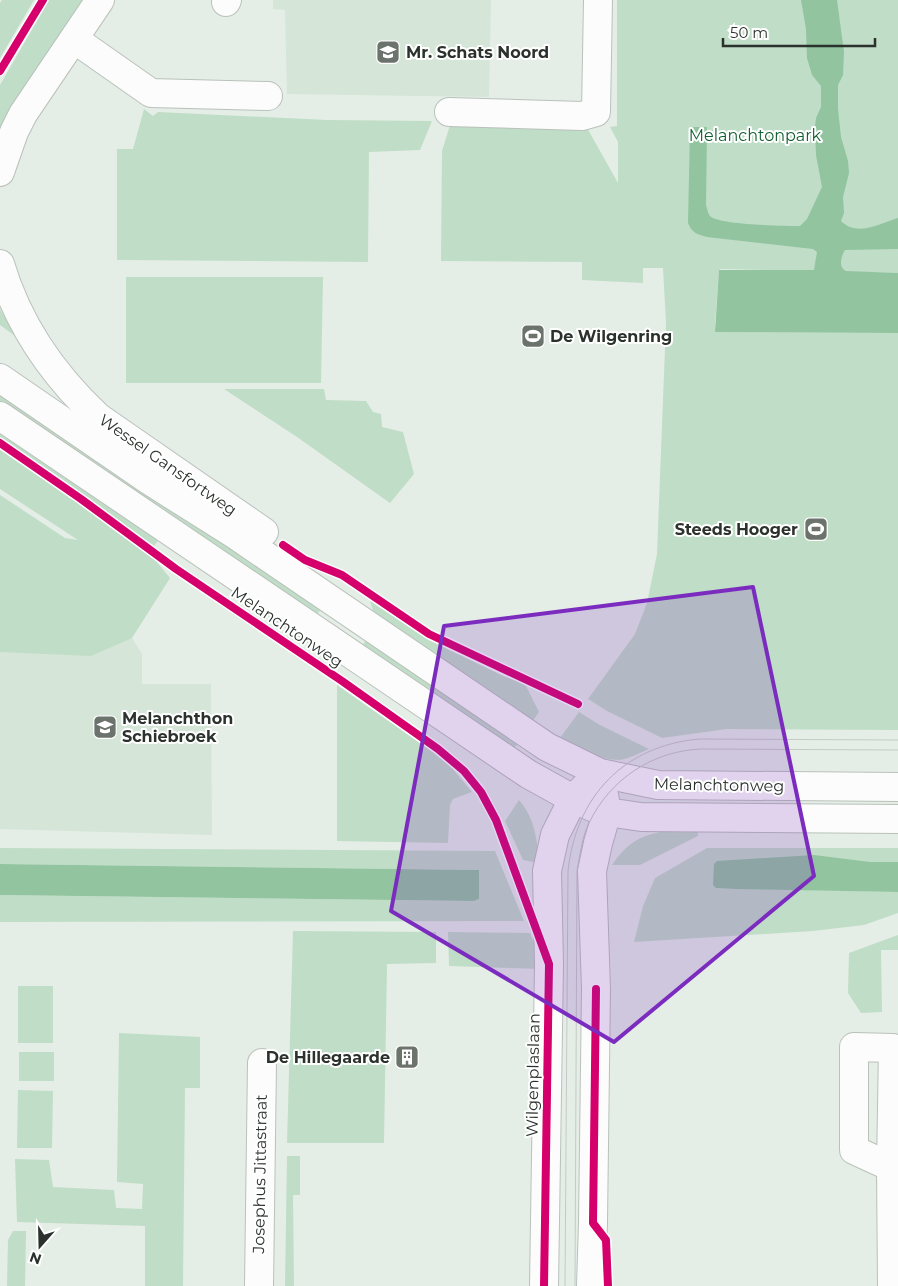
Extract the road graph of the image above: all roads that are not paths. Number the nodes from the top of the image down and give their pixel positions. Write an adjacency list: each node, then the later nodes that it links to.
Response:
1 (100, 0): 3 (street)
2 (598, 0): 5 (street)
3 (74, 39): 4 (street); 6 (street)
4 (268, 96)
5 (449, 112)
6 (0, 172)
7 (0, 264): 10 (street, Wessel Gansfortweg)
8 (0, 378): 10 (street, Melanchtonweg)
9 (0, 416): 13 (street, Melanchtonweg)
10 (293, 574): 11 (street, Melanchtonweg)
11 (600, 773): 12 (street, Melanchtonweg); 13 (street, Wilgenplaslaan); 14 (street)
12 (898, 787)
13 (573, 799): 14 (street, Melanchtonweg); 19 (street, Wilgenplaslaan)
14 (607, 812): 15 (street, Melanchtonweg); 20 (street)
15 (898, 819)
16 (262, 1063): 18 (street, Josephus Jittastraat)
17 (891, 1167): 21 (street)
18 (259, 1286)
19 (544, 1286)
20 (591, 1286)
21 (892, 1286)

